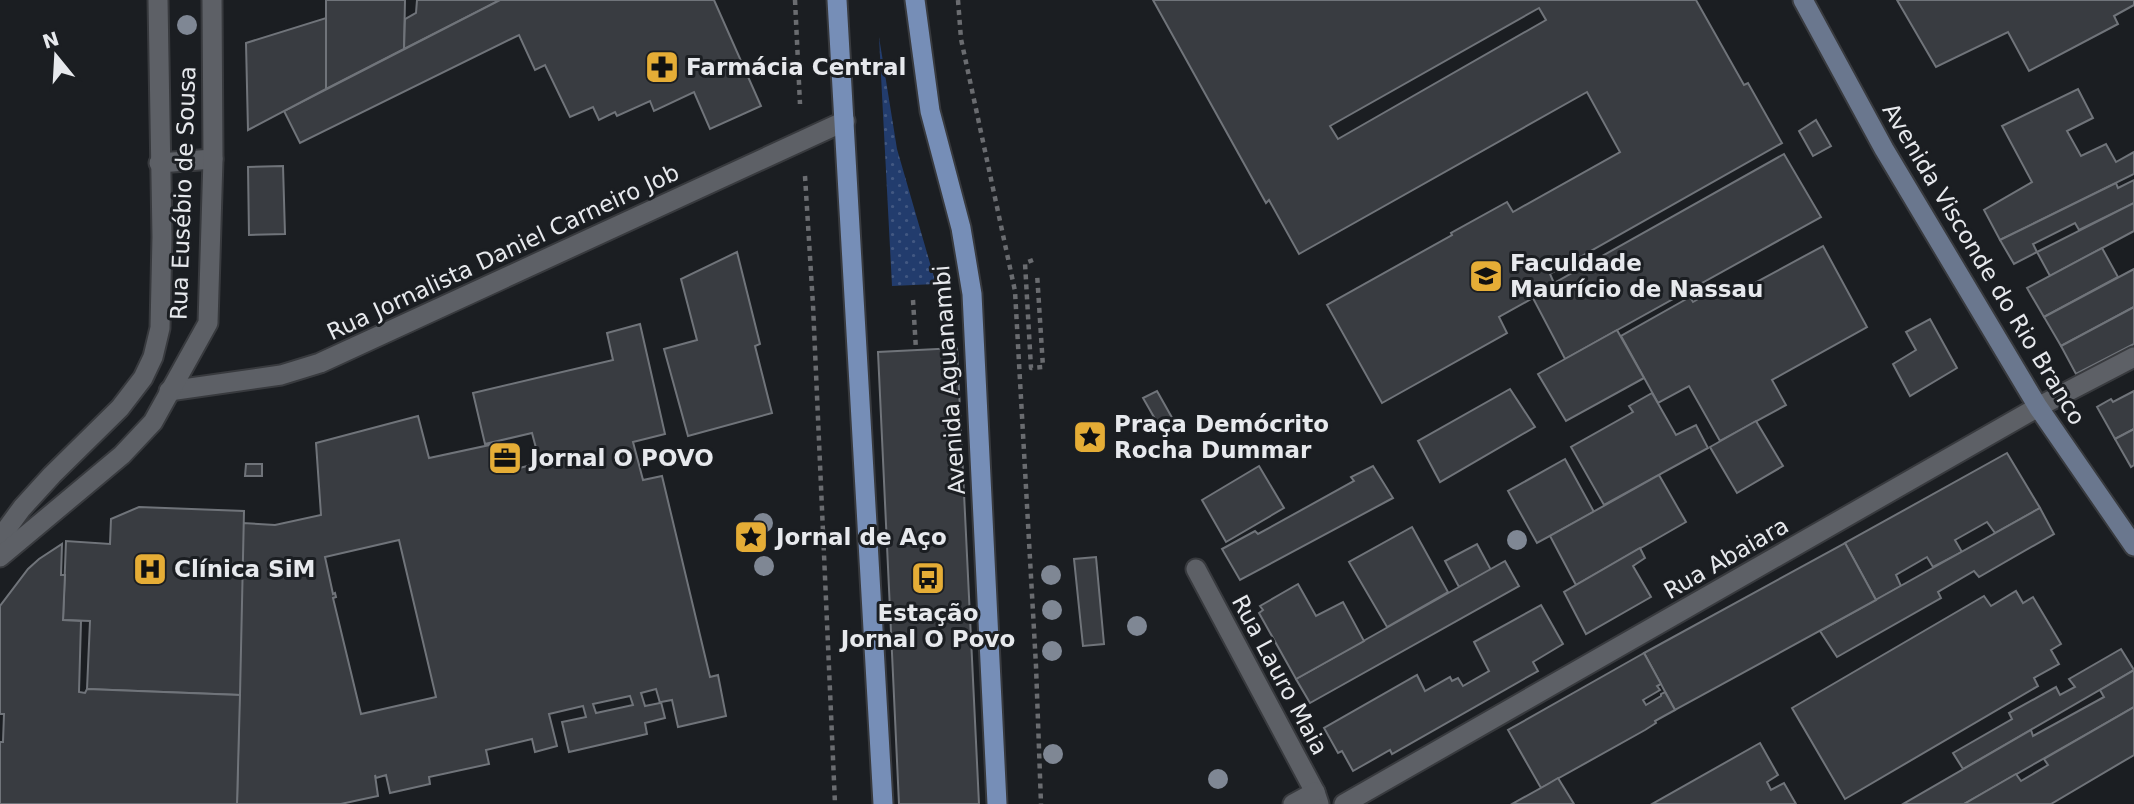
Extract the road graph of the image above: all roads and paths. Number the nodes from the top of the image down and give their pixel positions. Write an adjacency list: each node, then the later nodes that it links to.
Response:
1 (158, 0): 11 (street, Rua Eusébio de Sousa)
2 (212, 0): 10 (street, Rua Eusébio de Sousa)
3 (795, 0): 8 (path)
4 (837, 0): 9 (main road)
5 (915, 0): 29 (main road, Avenida Aguanambi)
6 (958, 0): 16 (path)
7 (1803, 0): 21 (main road, Avenida Visconde do Rio Branco)
8 (800, 100)
9 (845, 121): 20 (street, Rua Jornalista Daniel Carneiro Job); 28 (main road)
10 (213, 159): 11 (street); 20 (street, Rua Eusébio de Sousa)
11 (159, 163): 22 (street, Rua Eusébio de Sousa)
12 (805, 182): 27 (path)
13 (1033, 260): 15 (path)
14 (1037, 273): 15 (path)
15 (1027, 290): 16 (path)
16 (1015, 292): 30 (path)
17 (913, 300): 18 (path)
18 (916, 351)
19 (2134, 357): 21 (street, Rua Abaiara)
20 (169, 391): 24 (street, Rua Eusébio de Sousa)
21 (2038, 407): 23 (main road, Avenida Visconde do Rio Branco); 32 (street, Rua Abaiara)
22 (0, 538)
23 (2134, 546)
24 (0, 557)
25 (1196, 569): 26 (street, Rua Lauro Maia)
26 (1317, 798): 31 (street)
27 (835, 804)
28 (883, 804)
29 (997, 804)
30 (1041, 804)
31 (1293, 804)
32 (1344, 804)

